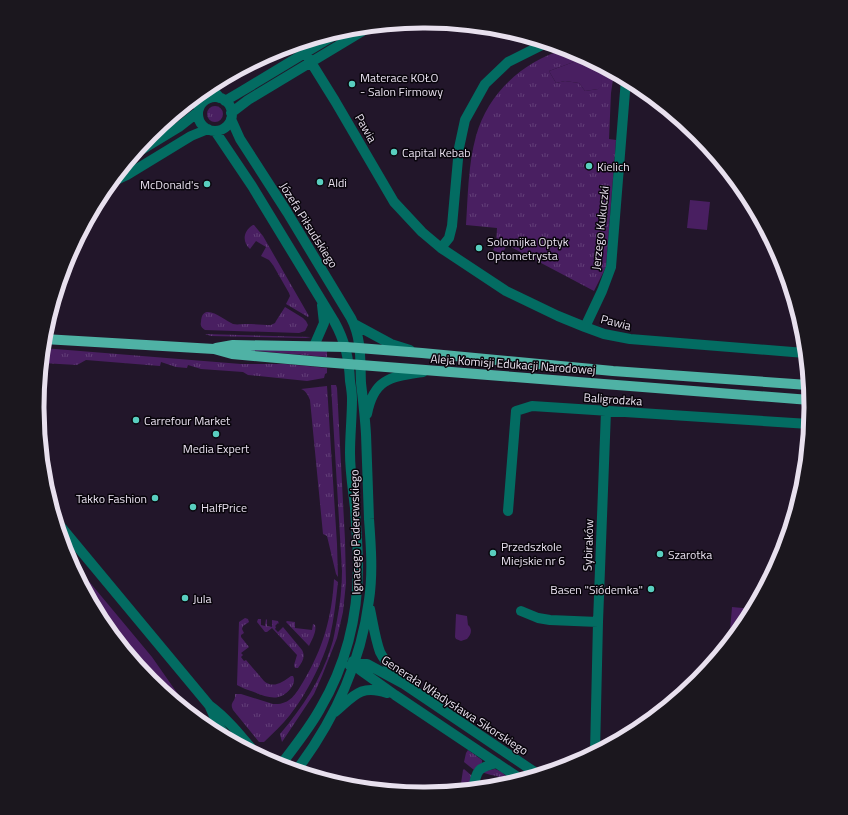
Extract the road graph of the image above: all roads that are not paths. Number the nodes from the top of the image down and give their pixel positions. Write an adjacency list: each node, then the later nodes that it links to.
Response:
1 (359, 34): 6 (street)
2 (324, 42): 5 (street)
3 (538, 46): 15 (street)
4 (302, 48): 5 (street, Pawia)
5 (305, 53): 6 (street, Pawia); 9 (street)
6 (311, 63): 11 (street); 15 (street, Pawia)
7 (625, 86): 18 (street, Jerzego Kukuczki)
8 (214, 91): 9 (street)
9 (222, 100): 10 (street); 11 (street)
10 (198, 104): 12 (street); 13 (street)
11 (231, 116): 12 (street); 17 (street, Józefa Piłsudskiego)
12 (211, 130): 14 (street); 16 (street)
13 (152, 144)
14 (122, 177)
15 (441, 248): 18 (street, Pawia)
16 (321, 300): 20 (street); 21 (street)
17 (354, 324): 22 (street, Józefa Piłsudskiego); 24 (street)
18 (585, 327): 25 (street, Pawia)
19 (51, 339): 23 (main road, Aleja Komisji Edukacji Narodowej)
20 (314, 346): 21 (main road, Aleja Komisji Edukacji Narodowej); 23 (main road, Aleja Komisji Edukacji Narodowej)
21 (346, 347): 22 (main road, Aleja Komisji Edukacji Narodowej); 26 (street, Ignacego Paderewskiego)
22 (360, 348): 24 (main road, Aleja Komisji Edukacji Narodowej); 27 (street, Ignacego Paderewskiego)
23 (214, 349): 26 (main road, Aleja Komisji Edukacji Narodowej)
24 (422, 353): 29 (main road, Aleja Komisji Edukacji Narodowej)
25 (799, 353)
26 (349, 364): 27 (main road, Aleja Komisji Edukacji Narodowej); 39 (street, Ignacego Paderewskiego)
27 (361, 365): 28 (main road, Aleja Komisji Edukacji Narodowej); 32 (street, Ignacego Paderewskiego)
28 (429, 371): 30 (main road, Aleja Komisji Edukacji Narodowej); 32 (street)
29 (803, 385)
30 (804, 400)
31 (606, 411): 33 (street, Baligrodzka); 34 (street, Baligrodzka); 38 (street, Sybiraków)
32 (365, 422): 36 (street, Ignacego Paderewskiego)
33 (803, 424)
34 (508, 510)
35 (66, 533): 44 (street)
36 (369, 603): 40 (street, Ignacego Paderewskiego); 42 (street)
37 (521, 611): 38 (street)
38 (598, 622): 48 (street, Sybiraków)
39 (348, 644): 40 (street, Generała Władysława Sikorskiego); 41 (street, Ignacego Paderewskiego)
40 (355, 664): 41 (street); 42 (street, Generała Władysława Sikorskiego); 43 (street, Generała Władysława Sikorskiego); 45 (street, Ignacego Paderewskiego)
41 (339, 671): 49 (street, Ignacego Paderewskiego)
42 (404, 684): 52 (street, Generała Władysława Sikorskiego)
43 (395, 695): 45 (street); 50 (street, Generała Władysława Sikorskiego)
44 (209, 705): 46 (street); 47 (street)
45 (332, 714): 51 (street, Ignacego Paderewskiego)
46 (219, 727)
47 (246, 743)
48 (595, 746)
49 (284, 760)
50 (497, 763): 53 (street, Generała Władysława Sikorskiego); 54 (street)
51 (301, 767)
52 (533, 771)
53 (516, 776)
54 (474, 784)

